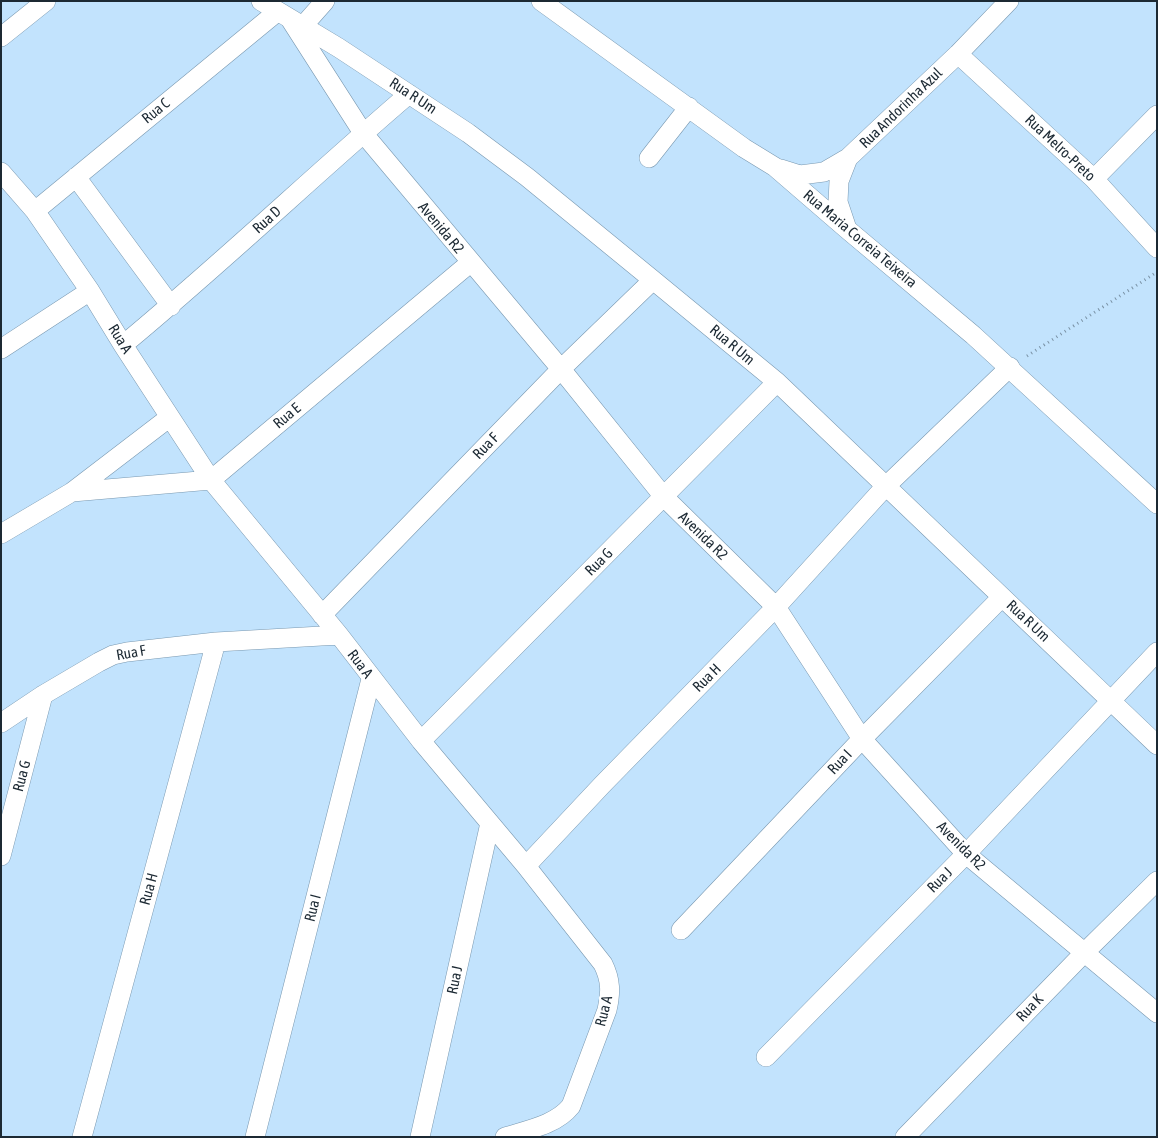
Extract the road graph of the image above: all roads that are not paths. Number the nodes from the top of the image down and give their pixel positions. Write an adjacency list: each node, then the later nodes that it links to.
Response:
1 (46, 1): 8 (street)
2 (261, 1): 7 (street, Rua R Um)
3 (324, 1): 7 (street, Rua C)
4 (542, 1): 11 (street, Rua Maria Correia Teixeira)
5 (1009, 1): 6 (street, Rua Andorinha Azul)
6 (991, 10): 9 (street, Rua Andorinha Azul)
7 (290, 20): 10 (street, Rua R Um); 13 (street, Avenida R2); 18 (street, Rua C)
8 (1, 37)
9 (958, 54): 15 (street, Rua Andorinha Azul); 19 (street, Rua Melro-Preto)
10 (409, 94): 13 (street, Rua D); 24 (street, Rua R Um)
11 (690, 107): 14 (street); 16 (street, Rua Maria Correia Teixeira)
12 (1157, 115): 19 (street)
13 (363, 134): 23 (street, Avenida R2); 26 (street, Rua D)
14 (649, 158)
15 (848, 158): 16 (street, Rua Andorinha Azul); 21 (street)
16 (775, 167): 21 (street, Rua Maria Correia Teixeira)
17 (1, 172): 20 (street, Rua A)
18 (76, 177): 20 (street, Rua C); 26 (street)
19 (1094, 179): 22 (street, Rua Melro-Preto)
20 (35, 210): 25 (street, Rua A)
21 (848, 230): 29 (street, Rua Maria Correia Teixeira)
22 (1157, 248)
23 (470, 263): 30 (street, Avenida R2); 33 (street, Rua E)
24 (653, 280): 30 (street, Rua F); 31 (street, Rua R Um)
25 (90, 291): 27 (street, Rua A); 28 (street)
26 (171, 306): 27 (street, Rua D)
27 (123, 345): 32 (street, Rua A)
28 (1, 349)
29 (1010, 367): 34 (street, Rua H); 37 (street, Rua Maria Correia Teixeira)
30 (561, 369): 36 (street, Avenida R2); 41 (street, Rua F)
31 (777, 382): 34 (street, Rua R Um); 36 (street, Rua G)
32 (170, 418): 33 (street, Rua A); 35 (street)
33 (212, 480): 35 (street); 41 (street, Rua A)
34 (885, 487): 39 (street, Rua R Um); 40 (street, Rua H)
35 (72, 492): 38 (street)
36 (664, 497): 40 (street, Avenida R2); 50 (street, Rua G)
37 (1157, 504)
38 (1, 534)
39 (1002, 597): 47 (street, Rua R Um); 49 (street, Rua I)
40 (776, 607): 49 (street, Avenida R2); 55 (street, Rua H)
41 (322, 615): 42 (street, Rua A)
42 (339, 635): 43 (street, Rua F); 45 (street, Rua A)
43 (216, 642): 46 (street, Rua F); 61 (street, Rua H)
44 (1157, 652): 47 (street, Rua J)
45 (371, 679): 50 (street, Rua A); 62 (street, Rua I)
46 (43, 696): 48 (street, Rua F); 54 (street, Rua G)
47 (1110, 699): 51 (street, Rua R Um); 53 (street, Rua J)
48 (1, 723)
49 (862, 739): 53 (street, Avenida R2); 57 (street, Rua I)
50 (421, 740): 52 (street, Rua A)
51 (1157, 745)
52 (490, 823): 55 (street, Rua A); 63 (street, Rua J)
53 (966, 854): 58 (street, Avenida R2); 60 (street, Rua J)
54 (1, 856)
55 (526, 866): 64 (street, Rua A)
56 (1157, 881): 58 (street, Rua K)
57 (681, 930)
58 (1084, 953): 59 (street, Avenida R2); 65 (street, Rua K)
59 (1157, 1013)
60 (766, 1057)
61 (82, 1137)
62 (255, 1137)
63 (420, 1137)
64 (505, 1137)
65 (905, 1137)

